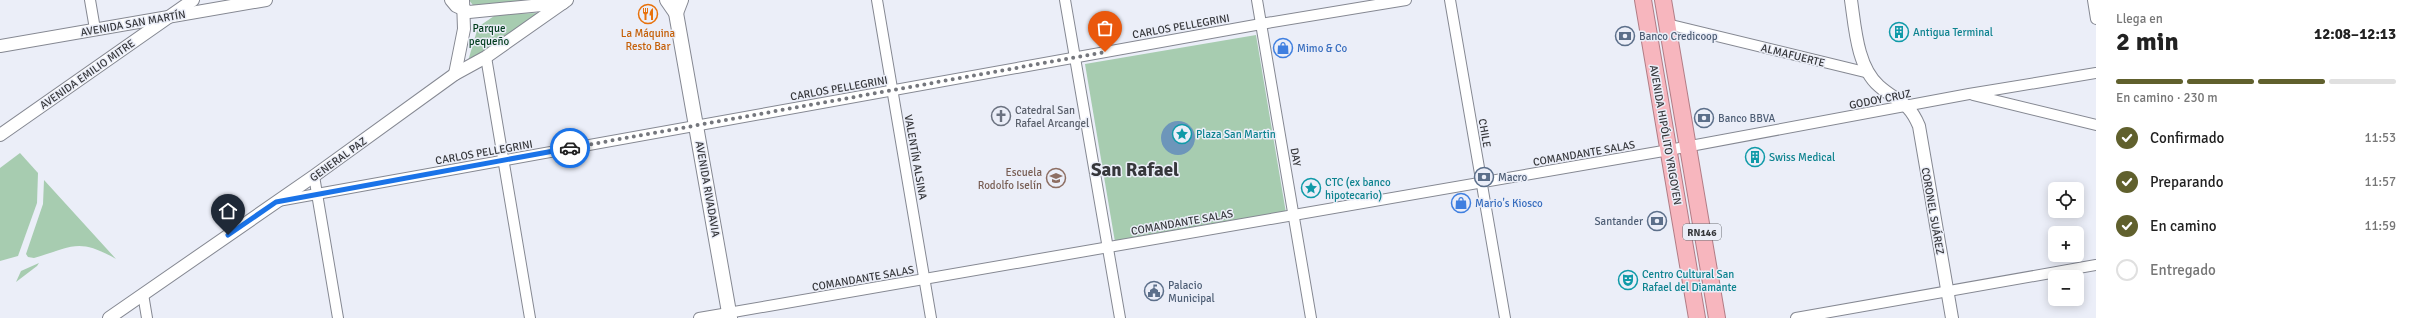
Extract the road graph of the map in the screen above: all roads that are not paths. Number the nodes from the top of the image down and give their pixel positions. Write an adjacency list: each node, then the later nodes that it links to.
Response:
1 (90, 0): 22 (street)
2 (193, 0): 18 (street, AVENIDA EMILIO MITRE)
3 (266, 0): 18 (street, AVENIDA SAN MARTÍN)
4 (451, 0): 16 (street)
5 (667, 0): 17 (main road, AVENIDA RIVADAVIA)
6 (877, 0): 29 (street, VALENTÍN ALSINA)
7 (1065, 0): 25 (street)
8 (1257, 0): 20 (street, DAY)
9 (1406, 0): 20 (street, CARLOS PELLEGRINI)
10 (1450, 0): 39 (street, CHILE)
11 (1643, 0): 36 (highway, AVENIDA HIPÓLITO YRIGOYEN / RN146)
12 (1663, 0): 21 (highway, AVENIDA HIPÓLITO YRIGOYEN / RN146)
13 (1851, 0): 26 (street)
14 (2093, 0): 19 (street)
15 (565, 2): 16 (street); 24 (street, GENERAL PAZ)
16 (462, 5): 28 (street)
17 (678, 7): 32 (main road, AVENIDA RIVADAVIA)
18 (169, 17): 22 (street, AVENIDA SAN MARTÍN); 34 (street, AVENIDA EMILIO MITRE)
19 (2096, 19)
20 (1261, 24): 25 (street, CARLOS PELLEGRINI); 42 (street, DAY)
21 (1667, 24): 26 (street, ALMAFUERTE); 35 (highway, AVENIDA HIPÓLITO YRIGOYEN / RN146)
22 (95, 30): 23 (street, AVENIDA SAN MARTÍN)
23 (0, 46)
24 (486, 57): 28 (street, GENERAL PAZ); 37 (street)
25 (1075, 57): 29 (street, CARLOS PELLEGRINI); 43 (street)
26 (1869, 73): 31 (street)
27 (2096, 73): 30 (street, GODOY CRUZ)
28 (455, 74): 38 (street, GENERAL PAZ)
29 (892, 90): 32 (street, CARLOS PELLEGRINI); 45 (street, VALENTÍN ALSINA)
30 (1969, 94): 31 (street, GODOY CRUZ); 33 (street)
31 (1908, 106): 35 (street, GODOY CRUZ); 46 (street, CORONEL SUÁREZ)
32 (698, 125): 37 (street, CARLOS PELLEGRINI); 48 (main road, AVENIDA RIVADAVIA)
33 (2096, 125)
34 (0, 135)
35 (1688, 147): 36 (street, GODOY CRUZ); 59 (highway, AVENIDA HIPÓLITO YRIGOYEN / RN146)
36 (1669, 150): 39 (street, COMANDANTE SALAS); 58 (highway, AVENIDA HIPÓLITO YRIGOYEN / RN146)
37 (502, 161): 40 (street, CARLOS PELLEGRINI); 52 (street)
38 (314, 176): 40 (street); 41 (street, GENERAL PAZ)
39 (1481, 183): 42 (street, COMANDANTE SALAS); 57 (street, CHILE)
40 (317, 194): 41 (street, CARLOS PELLEGRINI); 51 (street)
41 (276, 202): 47 (street, GENERAL PAZ)
42 (1294, 215): 43 (street, COMANDANTE SALAS); 56 (street, DAY)
43 (1108, 247): 45 (street, COMANDANTE SALAS); 55 (street)
44 (2096, 265): 46 (street)
45 (925, 279): 48 (street, COMANDANTE SALAS); 54 (street, VALENTÍN ALSINA)
46 (1948, 292): 60 (street); 61 (street, CORONEL SUÁREZ)
47 (143, 294): 49 (street, GENERAL PAZ); 50 (street)
48 (730, 315): 53 (street, COMANDANTE SALAS)
49 (109, 318)
50 (147, 318)
51 (338, 318)
52 (530, 318)
53 (699, 318)
54 (931, 318)
55 (1120, 318)
56 (1312, 318)
57 (1505, 318)
58 (1697, 318)
59 (1717, 318)
60 (1796, 318)
61 (1952, 318)

